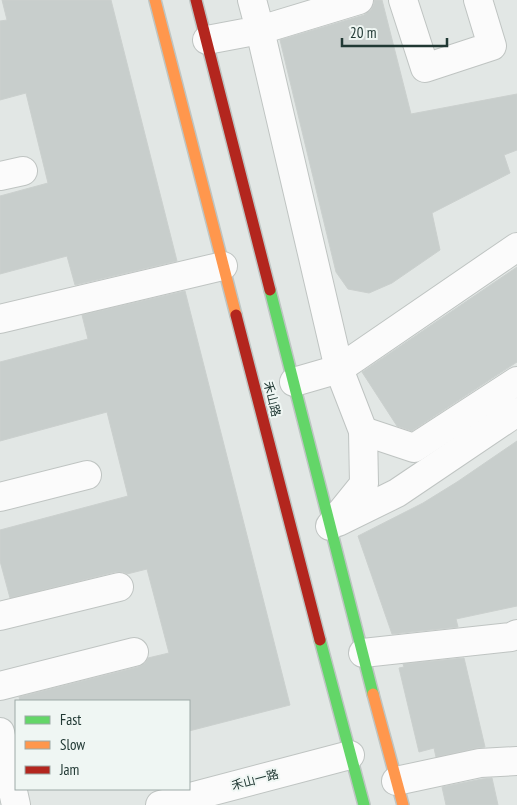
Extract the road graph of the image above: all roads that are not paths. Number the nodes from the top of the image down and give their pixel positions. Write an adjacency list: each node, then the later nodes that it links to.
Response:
1 (155, 0): 10 (main road, 禾山路)
2 (196, 0): 8 (main road, 禾山路)
3 (252, 0): 7 (street)
4 (359, 0): 7 (street)
5 (403, 0): 6 (street)
6 (478, 0)
7 (260, 30): 8 (street); 12 (street)
8 (206, 40): 14 (main road, 禾山路)
9 (517, 247): 12 (street)
10 (223, 266): 11 (street); 27 (main road, 禾山路)
11 (0, 319)
12 (339, 369): 14 (street); 16 (street)
13 (517, 381): 16 (street)
14 (294, 382): 19 (main road, 禾山路)
15 (517, 412): 19 (street)
16 (363, 432): 19 (street)
17 (87, 475): 18 (street)
18 (0, 497)
19 (330, 526): 24 (main road, 禾山路)
20 (119, 587): 21 (street)
21 (0, 616)
22 (515, 642): 24 (street)
23 (134, 652): 25 (street)
24 (363, 653): 29 (main road, 禾山路)
25 (0, 686)
26 (0, 732): 30 (street)
27 (350, 755): 31 (street, 禾山一路); 32 (main road, 禾山路)
28 (517, 761): 29 (street)
29 (400, 793)
30 (16, 805)
31 (160, 805)
32 (364, 805)

